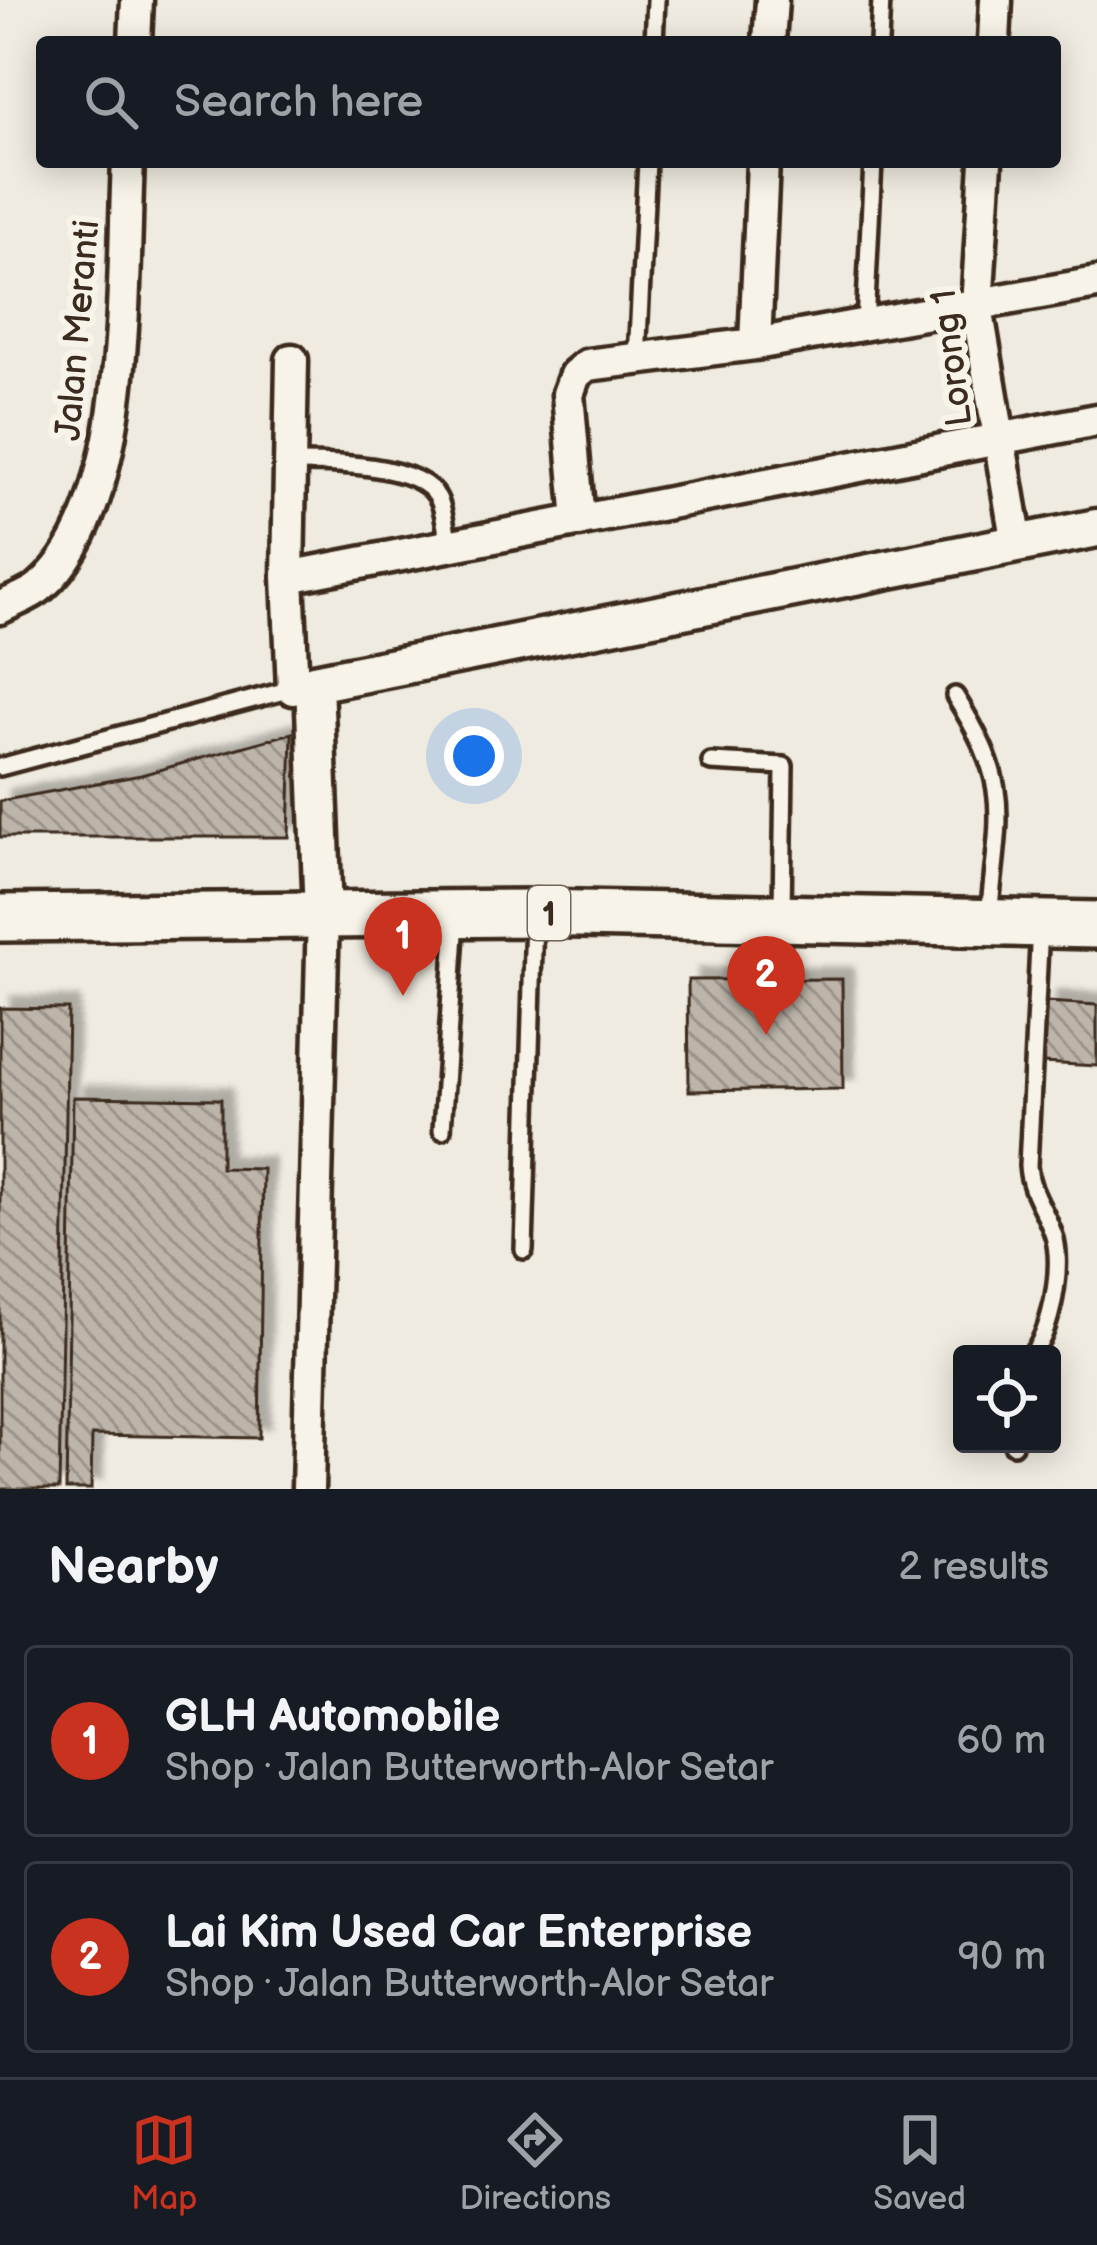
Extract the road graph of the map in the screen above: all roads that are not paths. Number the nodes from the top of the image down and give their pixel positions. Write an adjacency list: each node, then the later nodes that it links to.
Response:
1 (137, 0): 6 (street)
2 (656, 0): 7 (lane)
3 (772, 0): 8 (street)
4 (881, 0): 9 (lane)
5 (996, 0): 10 (street)
6 (135, 36)
7 (654, 36)
8 (769, 36)
9 (879, 36)
10 (994, 36)
11 (128, 168): 30 (street, Jalan Meranti)
12 (647, 168): 20 (lane)
13 (763, 168): 19 (street)
14 (873, 168): 18 (lane)
15 (986, 168): 17 (street, Lorong 1)
16 (1097, 284): 17 (street)
17 (977, 307): 18 (street); 23 (street, Lorong 1)
18 (865, 325): 19 (street)
19 (755, 344): 20 (street)
20 (637, 359): 25 (street)
21 (292, 360): 24 (street)
22 (1097, 420): 23 (street)
23 (999, 438): 25 (street); 27 (street, Lorong 1)
24 (290, 463): 28 (lane); 29 (street)
25 (579, 521): 28 (street)
26 (1097, 528): 27 (street)
27 (1017, 544): 31 (street)
28 (449, 546): 29 (street)
29 (288, 578): 31 (street)
30 (0, 608)
31 (304, 686): 34 (lane); 37 (street)
32 (956, 696): 40 (lane)
33 (711, 762): 38 (lane)
34 (0, 767)
35 (456, 913): 36 (main road, 1); 37 (main road, 1); 43 (lane)
36 (534, 913): 38 (main road, 1); 44 (lane)
37 (323, 914): 39 (main road, 1); 46 (street)
38 (782, 914): 40 (main road, 1)
39 (0, 918)
40 (988, 921): 41 (main road, 1)
41 (1040, 923): 42 (main road, 1); 45 (lane)
42 (1097, 925)
43 (442, 1130)
44 (524, 1250)
45 (1038, 1345)
46 (308, 1489)

